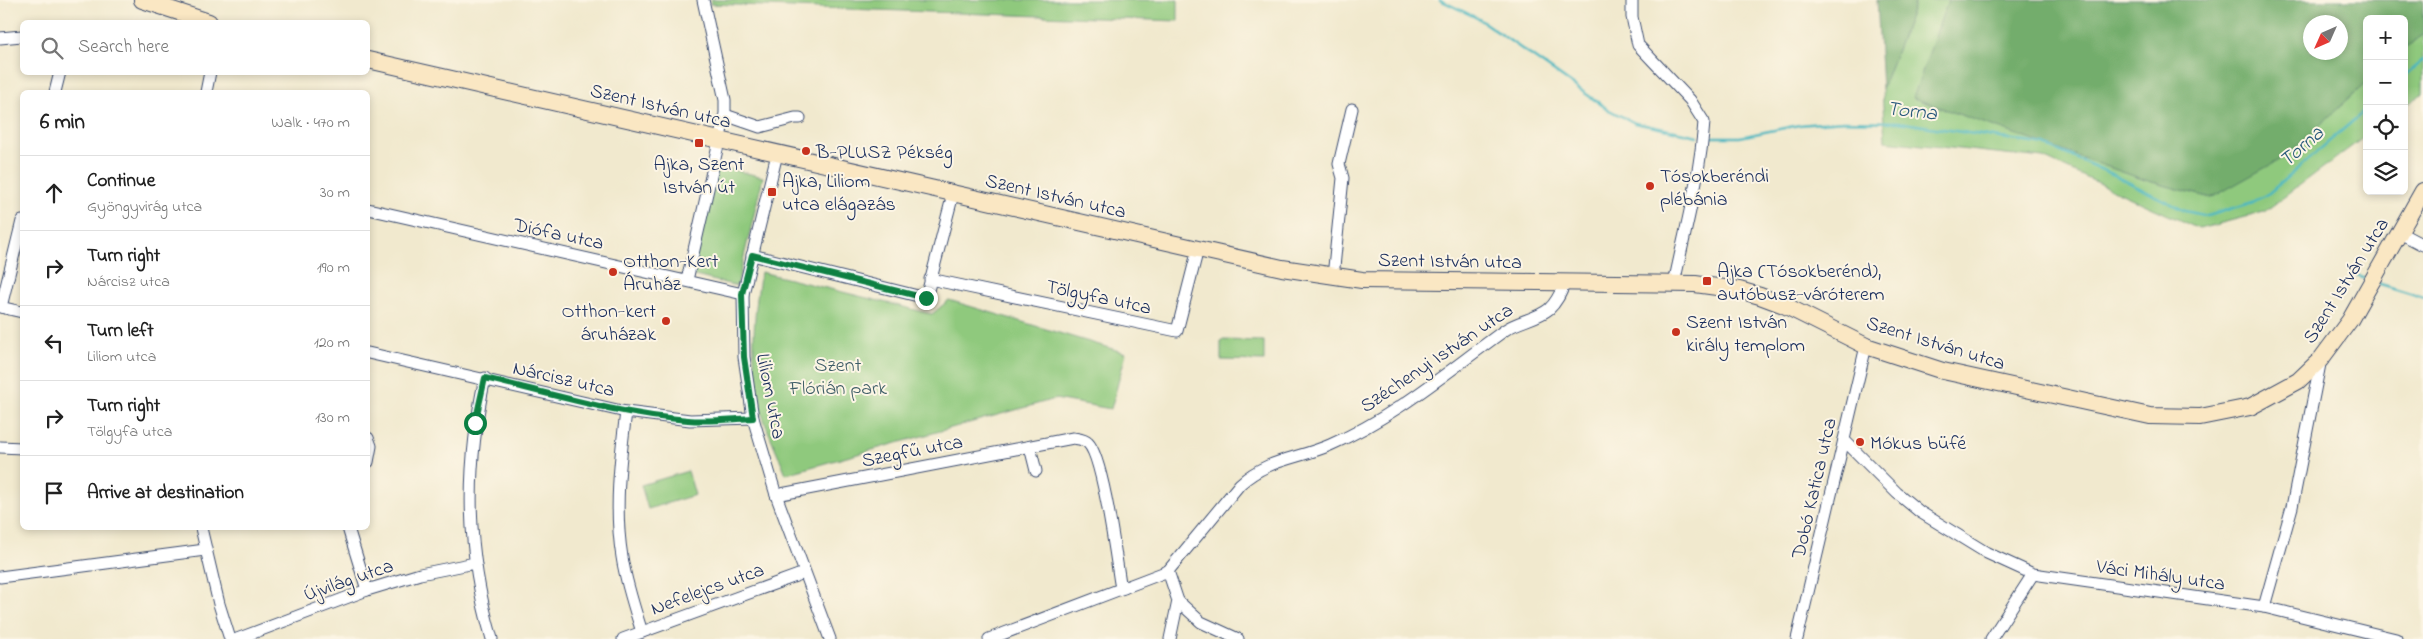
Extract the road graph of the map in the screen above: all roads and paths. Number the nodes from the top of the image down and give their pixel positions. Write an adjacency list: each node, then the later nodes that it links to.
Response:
1 (142, 0): 4 (main road)
2 (703, 0): 13 (street)
3 (1632, 0): 29 (street)
4 (204, 20)
5 (20, 36): 6 (street)
6 (0, 38)
7 (370, 60): 15 (main road, Szent István utca)
8 (59, 75): 10 (street)
9 (209, 75): 11 (street)
10 (56, 90)
11 (206, 90)
12 (1352, 109): 25 (street)
13 (725, 115): 14 (street); 15 (street)
14 (800, 118)
15 (720, 141): 16 (main road, Szent István utca); 27 (street)
16 (777, 154): 18 (main road, Szent István utca); 24 (street, Liliom utca)
17 (2423, 191): 21 (main road, Szent István utca)
18 (953, 194): 23 (main road, Szent István utca); 26 (street)
19 (370, 210): 27 (street, Diófa utca)
20 (20, 230): 31 (street)
21 (2400, 233): 22 (street); 35 (main road, Szent István utca)
22 (2423, 244)
23 (1198, 249): 25 (main road, Szent István utca); 26 (street, Tölgyfa utca)
24 (752, 255): 26 (street); 30 (street, Liliom utca)
25 (1333, 277): 28 (main road, Szent István utca)
26 (930, 279)
27 (687, 280): 30 (street, Diófa utca)
28 (1565, 283): 29 (main road, Szent István utca); 49 (street, Széchenyi István utca)
29 (1674, 284): 33 (main road, Szent István utca)
30 (742, 294): 38 (street, Liliom utca)
31 (0, 307): 32 (street)
32 (20, 312)
33 (1866, 346): 35 (main road, Szent István utca); 39 (street, Dobó Katica utca)
34 (370, 353): 36 (street, Nárcisz utca)
35 (2321, 359): 56 (street)
36 (485, 378): 37 (street, Nárcisz utca); 48 (street)
37 (626, 412): 38 (street, Nárcisz utca); 57 (street)
38 (753, 418): 44 (street, Liliom utca)
39 (1844, 440): 51 (street, Váci Mihály utca); 66 (street, Dobó Katica utca)
40 (0, 447): 42 (street)
41 (1030, 447): 43 (street); 44 (street, Szegfű utca); 53 (street, Szegfű utca)
42 (20, 448)
43 (1036, 472)
44 (776, 495): 50 (street, Liliom utca)
45 (201, 530): 47 (street)
46 (349, 530): 54 (street)
47 (205, 550): 52 (street); 58 (street)
48 (475, 563): 54 (street, Újvilág utca); 60 (street)
49 (1168, 571): 53 (street, Széchenyi István utca); 55 (street)
50 (804, 573): 57 (street, Nefelejcs utca); 62 (street, Liliom utca)
51 (2033, 574): 56 (street, Váci Mihály utca); 67 (street)
52 (0, 577)
53 (1124, 588): 63 (street, Széchenyi István utca)
54 (367, 590): 59 (street, Újvilág utca)
55 (1178, 601): 64 (street); 65 (street)
56 (2264, 606): 68 (street, Váci Mihály utca)
57 (642, 632): 61 (street, Nefelejcs utca)
58 (230, 639)
59 (237, 639)
60 (492, 639)
61 (623, 639)
62 (830, 639)
63 (989, 639)
64 (1170, 639)
65 (1238, 639)
66 (1797, 639)
67 (1991, 639)
68 (2396, 639)

